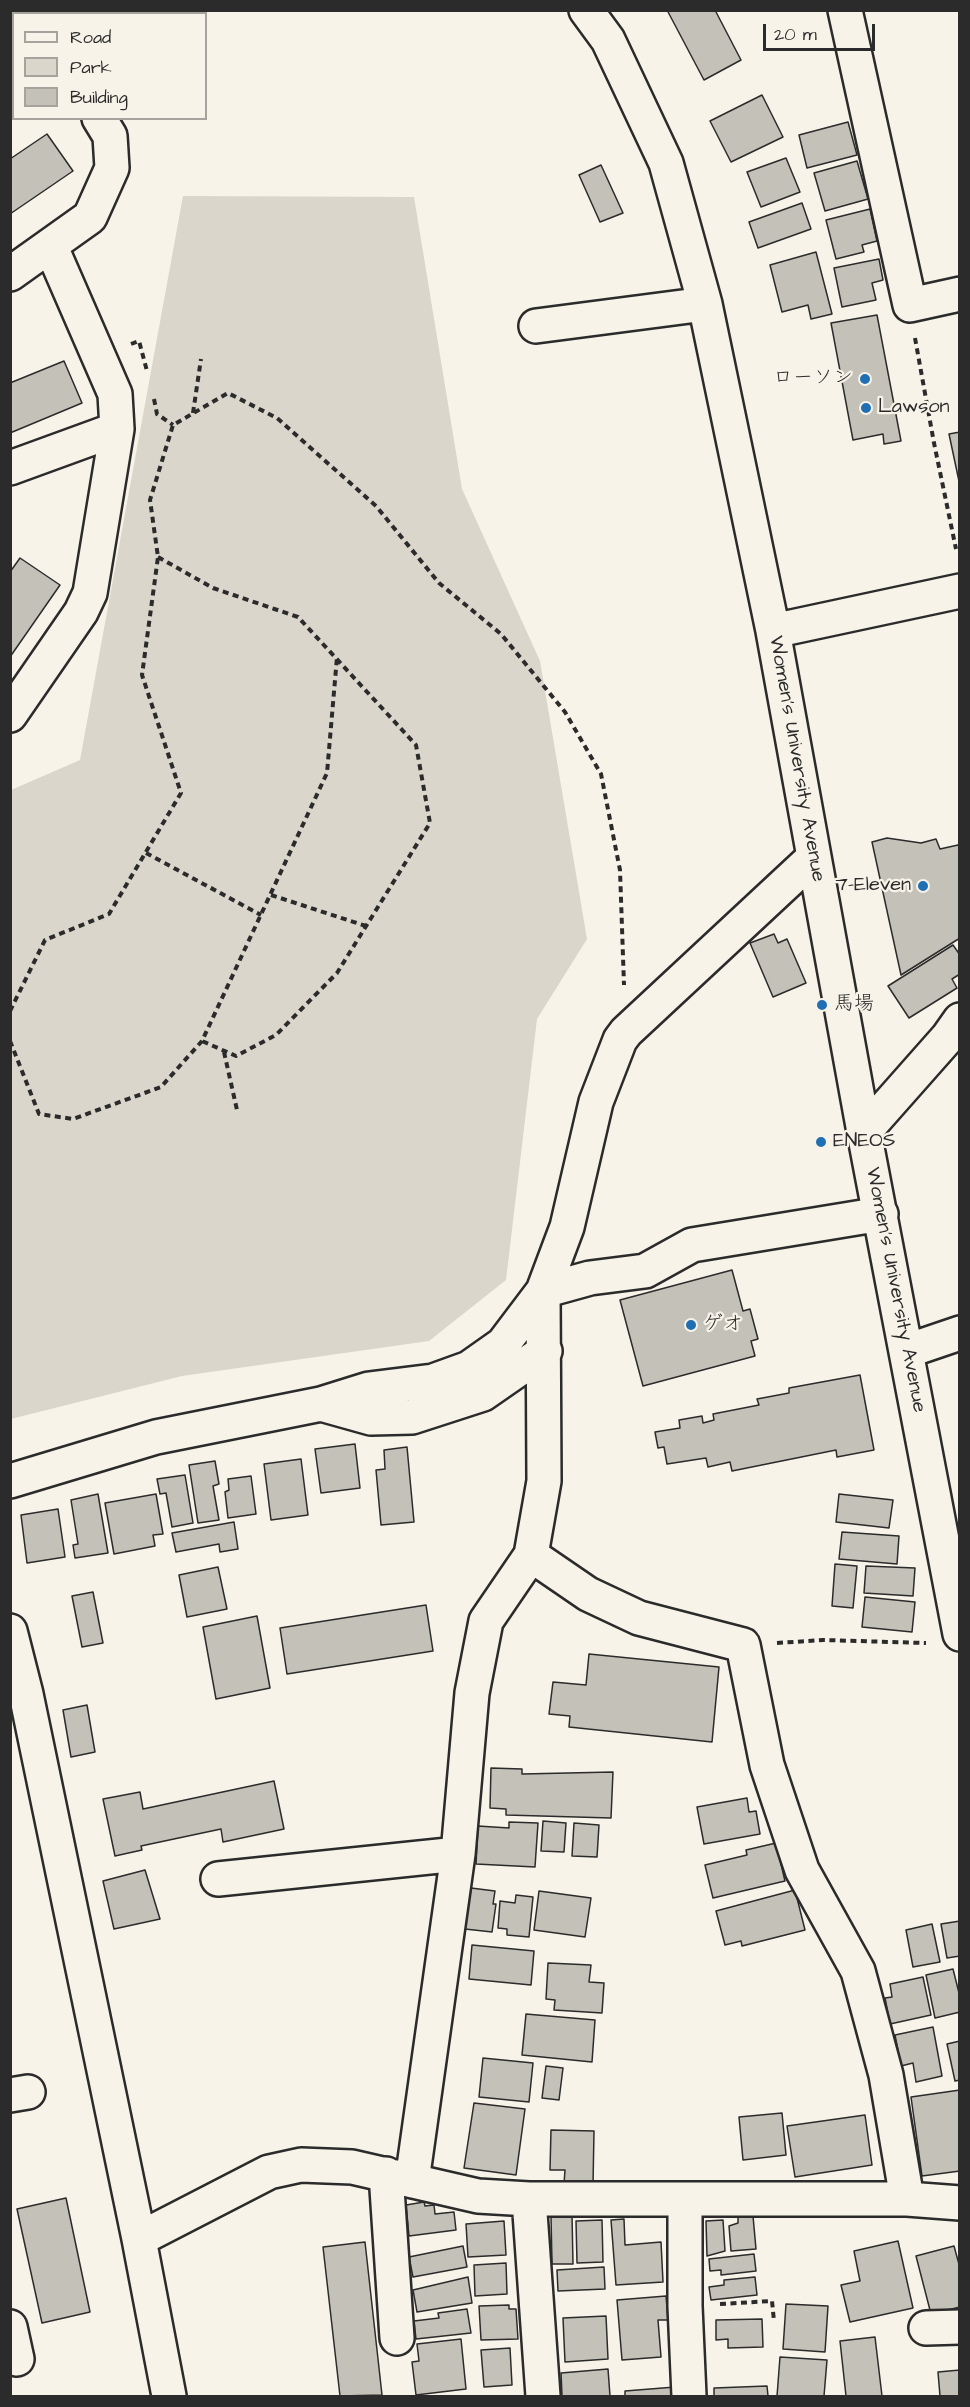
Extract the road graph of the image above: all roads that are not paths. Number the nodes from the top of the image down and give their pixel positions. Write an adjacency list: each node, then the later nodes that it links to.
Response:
1 (586, 10): 7 (street, Women's University Avenue)
2 (845, 10): 6 (street)
3 (100, 120): 4 (street)
4 (51, 247): 5 (street); 9 (street)
5 (10, 274)
6 (960, 294)
7 (705, 304): 8 (street); 12 (street, Women's University Avenue)
8 (536, 326)
9 (117, 429): 10 (street); 13 (street)
10 (10, 468)
11 (960, 591): 12 (street)
12 (773, 631): 14 (street, Women's University Avenue)
13 (10, 715)
14 (814, 857): 16 (street, Women's University Avenue); 18 (street)
15 (960, 1020): 16 (street)
16 (864, 1132): 17 (street, Women's University Avenue)
17 (881, 1214): 18 (street); 22 (street, Women's University Avenue)
18 (543, 1291): 21 (street); 23 (street)
19 (960, 1333): 22 (street)
20 (960, 1350): 22 (street)
21 (545, 1351): 23 (street); 25 (street)
22 (907, 1351): 27 (street, Women's University Avenue)
23 (321, 1404): 24 (street)
24 (10, 1481)
25 (531, 1555): 28 (street); 32 (street)
26 (10, 1631): 35 (street)
27 (948, 1639)
28 (458, 1854): 29 (street); 30 (street)
29 (218, 1879)
30 (399, 2177): 31 (street); 35 (street); 39 (street)
31 (529, 2199): 33 (street); 42 (street)
32 (907, 2199): 33 (street); 34 (street)
33 (685, 2200): 43 (street)
34 (960, 2203)
35 (139, 2239): 41 (street)
36 (10, 2327): 40 (street)
37 (960, 2327): 38 (street)
38 (927, 2328)
39 (397, 2338)
40 (17, 2359)
41 (169, 2397)
42 (543, 2397)
43 (689, 2397)

